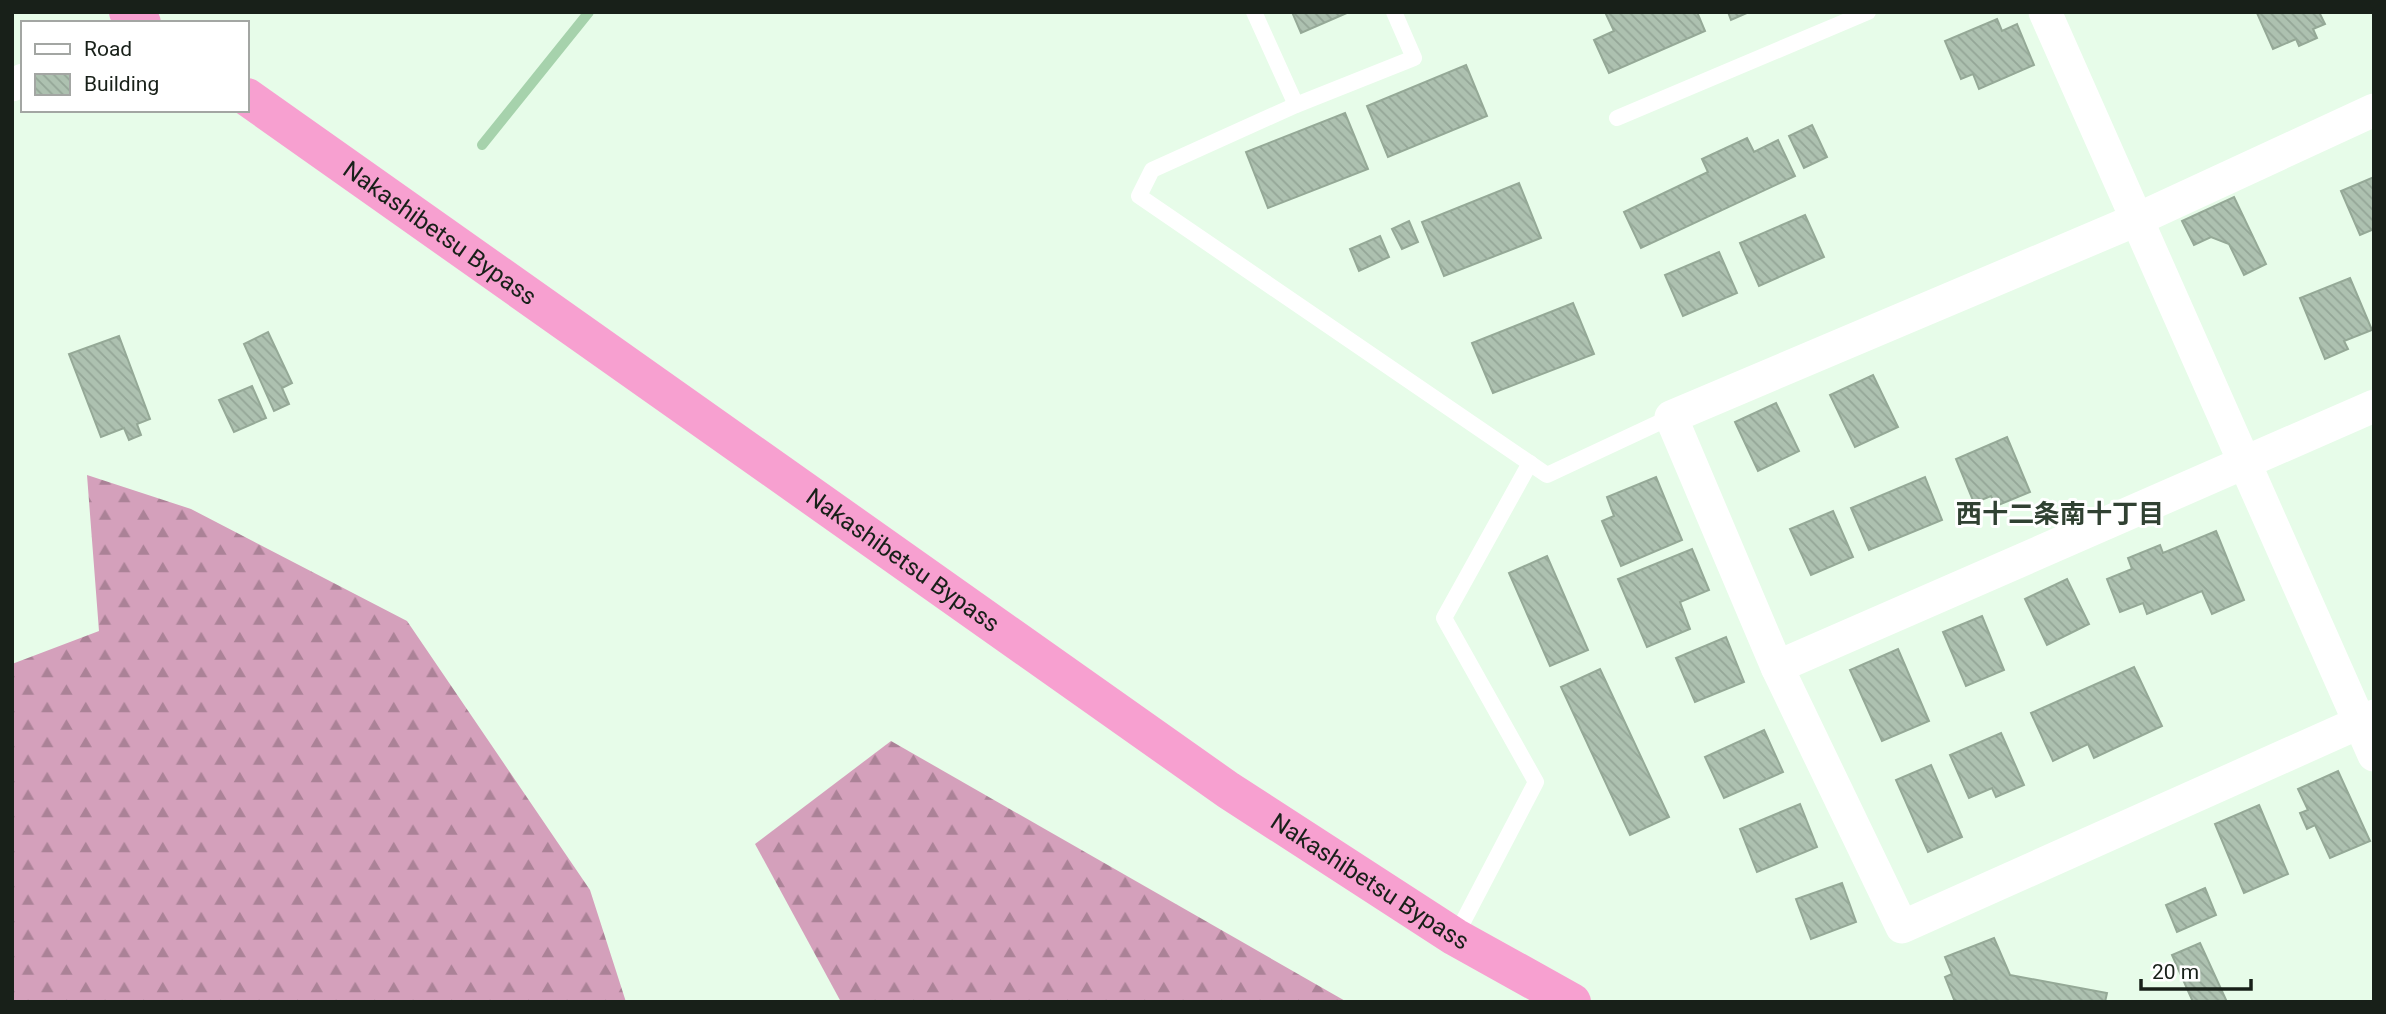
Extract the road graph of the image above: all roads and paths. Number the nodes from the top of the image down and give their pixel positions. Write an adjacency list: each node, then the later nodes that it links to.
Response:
1 (1254, 12): 6 (lane)
2 (1394, 12): 6 (lane)
3 (1868, 12): 8 (lane)
4 (2045, 12): 9 (street)
5 (248, 98): 17 (highway, Nakashibetsu Bypass)
6 (1296, 105): 13 (lane)
7 (2374, 110): 9 (street)
8 (1617, 118)
9 (2136, 219): 11 (street); 12 (street)
10 (2374, 406): 12 (street)
11 (1671, 417): 13 (lane); 14 (street)
12 (2244, 462): 14 (street); 15 (street)
13 (1530, 463): 17 (lane)
14 (1777, 667): 15 (street)
15 (2366, 719): 16 (street)
16 (2374, 755)
17 (1455, 937): 18 (highway, Nakashibetsu Bypass)
18 (1572, 1002)

